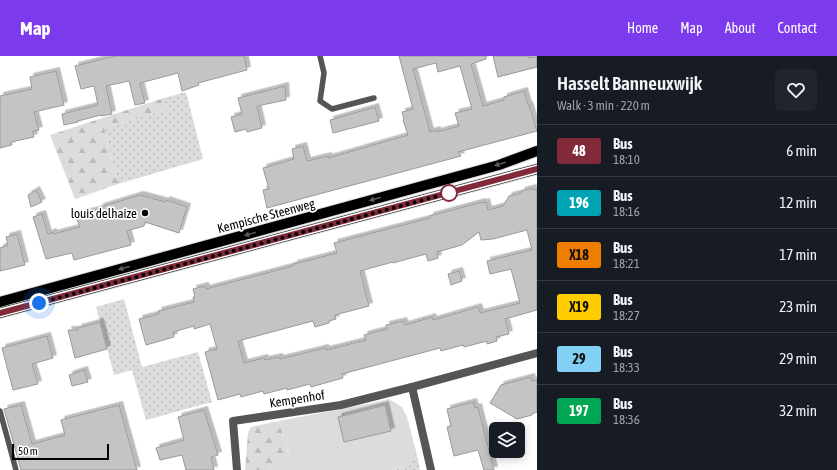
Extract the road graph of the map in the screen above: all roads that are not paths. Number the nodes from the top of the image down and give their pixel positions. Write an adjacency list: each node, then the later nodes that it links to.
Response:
1 (320, 56): 2 (lane)
2 (374, 98)
3 (537, 151): 5 (main road, Kempische Steenweg, one-way to 5)
4 (537, 169): 6 (main road, Kempische Steenweg)
5 (0, 302)
6 (0, 313)
7 (537, 353): 8 (street, Kempenhof)
8 (412, 387): 11 (street, Kempenhof); 12 (street)
9 (0, 411): 10 (lane)
10 (16, 470)
11 (237, 470)
12 (432, 470)

